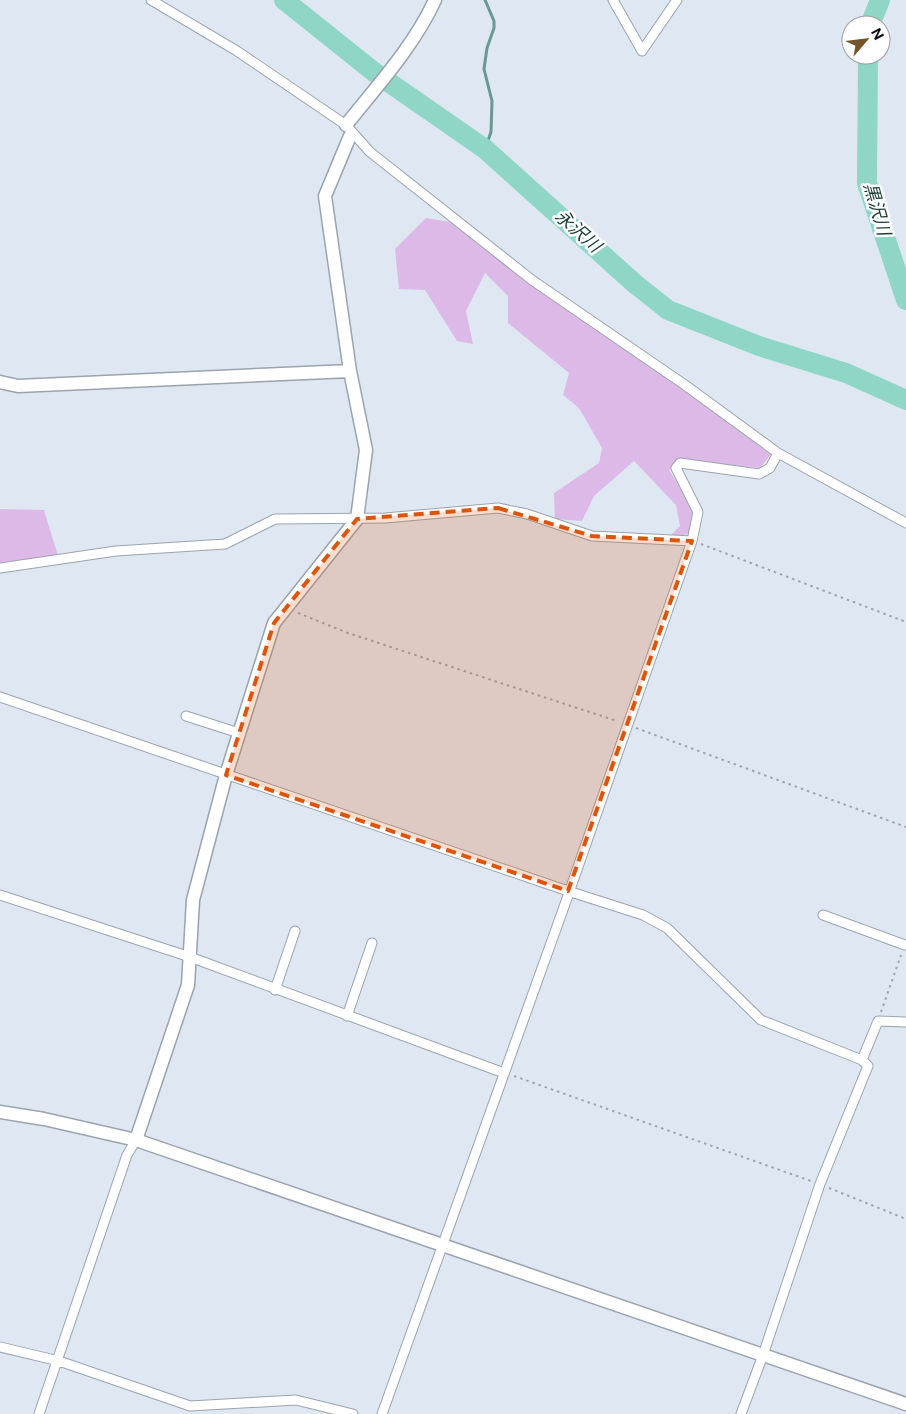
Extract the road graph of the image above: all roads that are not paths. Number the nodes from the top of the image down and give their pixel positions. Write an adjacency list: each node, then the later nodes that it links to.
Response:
1 (151, 0): 5 (street)
2 (434, 0): 5 (street)
3 (613, 0): 4 (street)
4 (678, 0)
5 (348, 130): 6 (street); 8 (street)
6 (350, 372): 7 (street); 9 (street)
7 (0, 382)
8 (778, 453): 10 (street); 11 (street)
9 (357, 519): 11 (street); 12 (street); 15 (street)
10 (906, 524)
11 (692, 541): 17 (street)
12 (0, 568)
13 (0, 697): 16 (street)
14 (186, 716): 15 (street)
15 (239, 734): 16 (street)
16 (226, 775): 17 (street); 23 (street)
17 (568, 891): 27 (street); 28 (street)
18 (0, 895): 23 (street)
19 (823, 914): 22 (street)
20 (295, 931): 24 (street)
21 (372, 943): 25 (street)
22 (905, 945)
23 (190, 957): 24 (street); 30 (street)
24 (275, 990): 25 (street)
25 (348, 1016): 28 (street)
26 (906, 1022): 27 (street)
27 (862, 1060): 33 (street)
28 (504, 1073): 31 (street)
29 (0, 1112): 30 (street)
30 (136, 1140): 31 (street); 34 (street)
31 (442, 1247): 33 (street); 38 (street)
32 (0, 1347): 34 (street)
33 (763, 1355): 35 (street); 39 (street)
34 (59, 1360): 36 (street); 37 (street)
35 (906, 1404)
36 (39, 1414)
37 (354, 1414)
38 (382, 1414)
39 (741, 1414)

